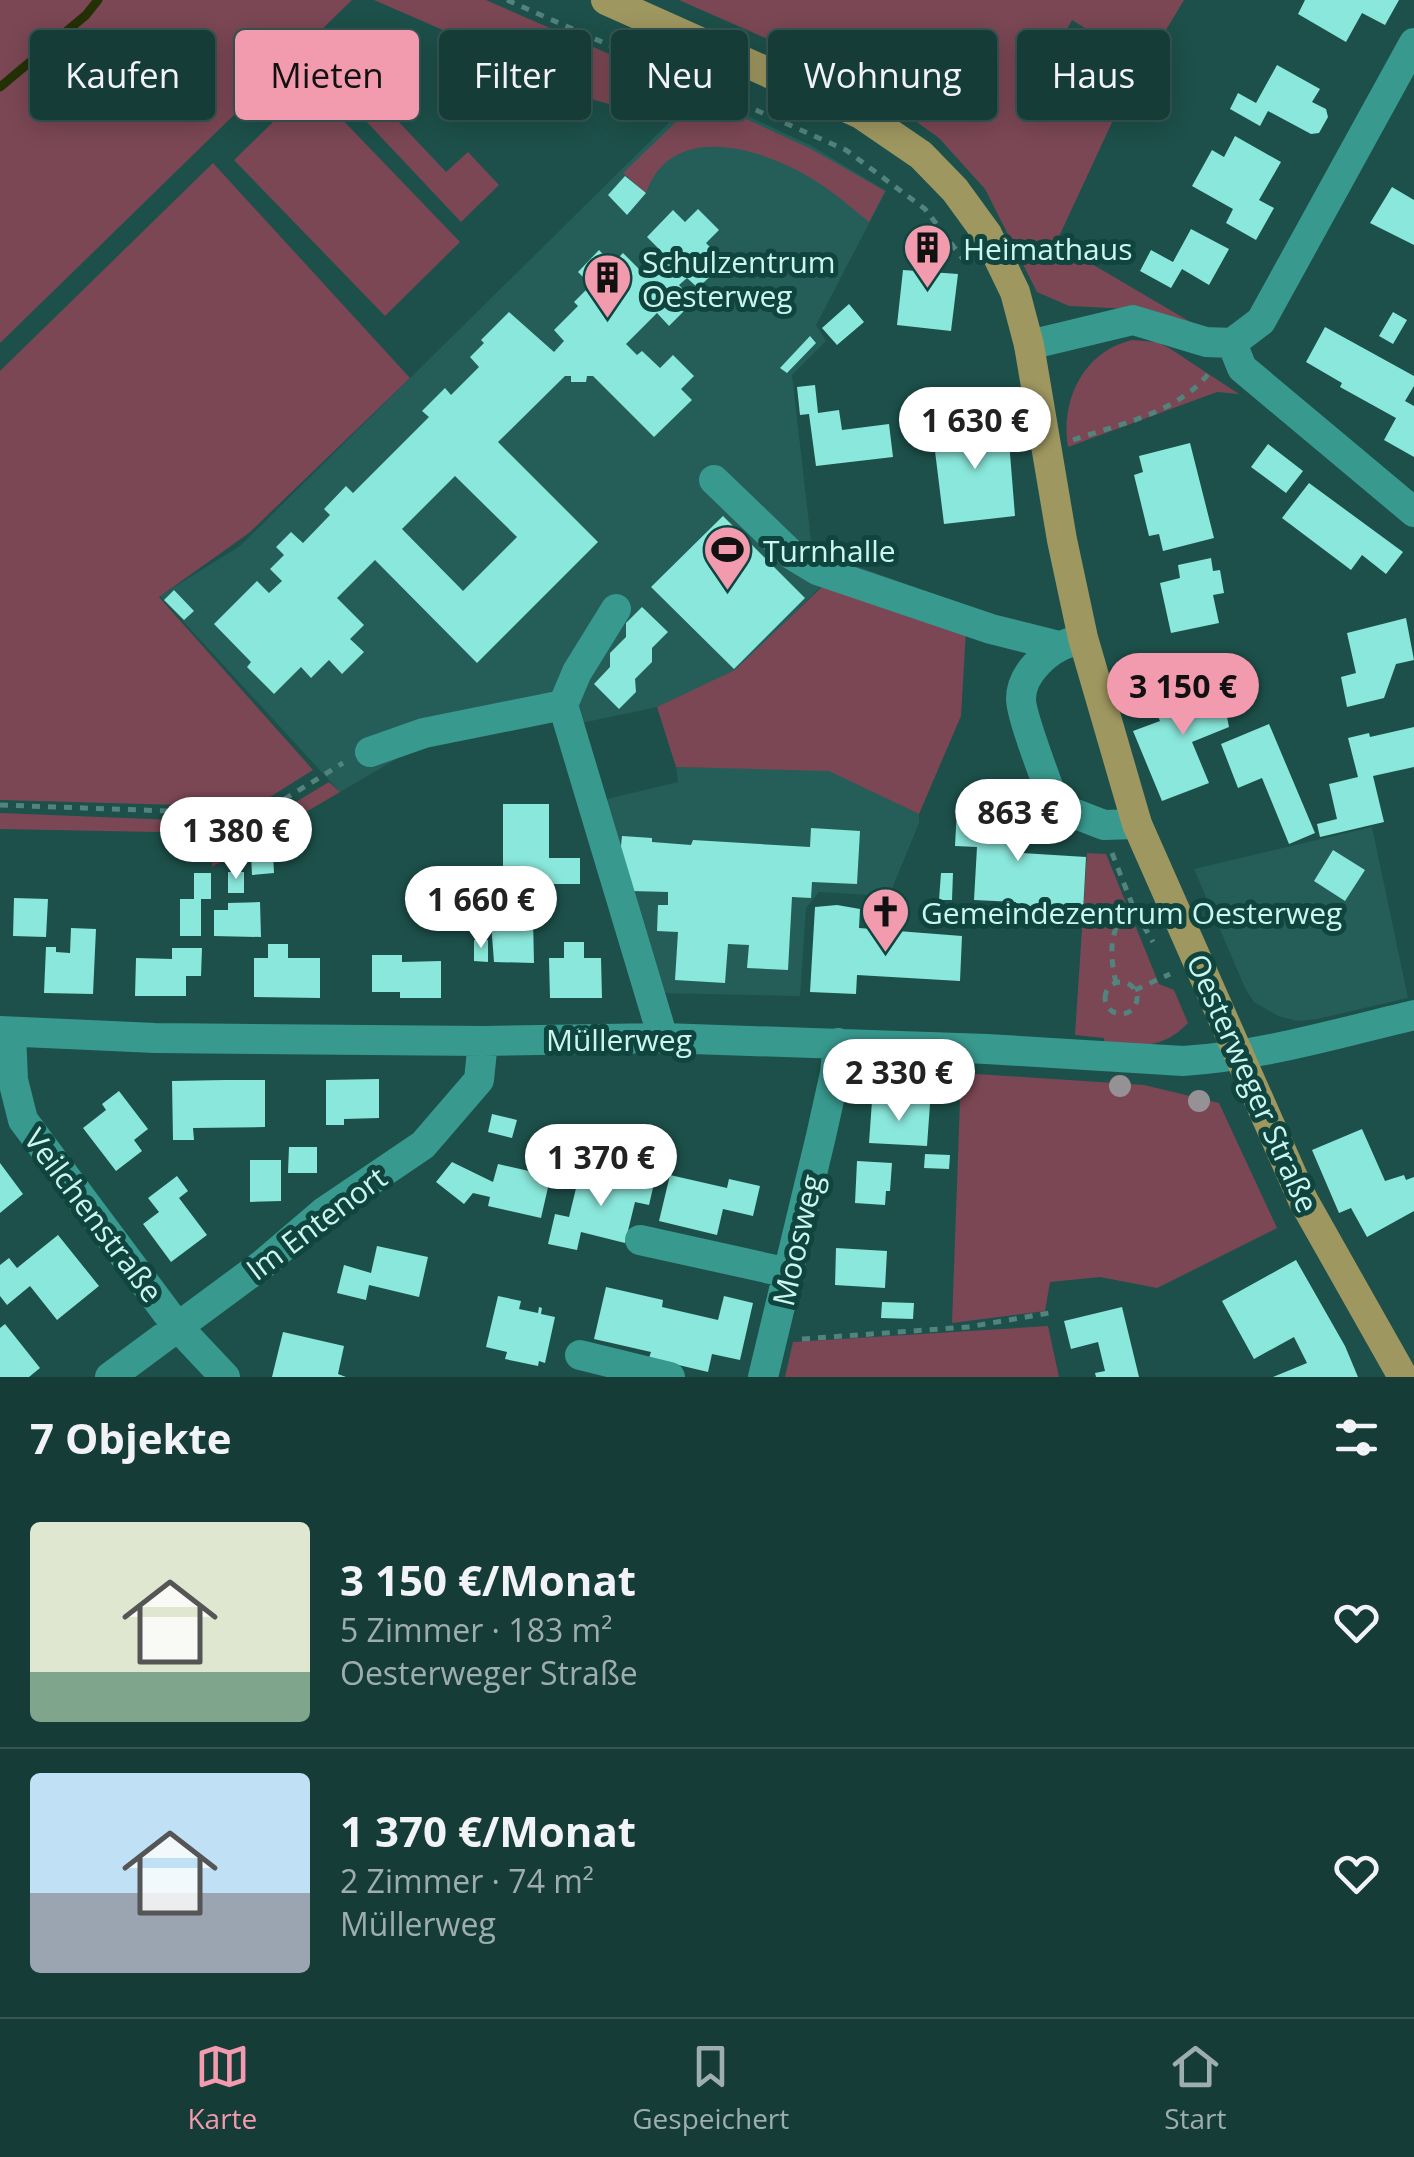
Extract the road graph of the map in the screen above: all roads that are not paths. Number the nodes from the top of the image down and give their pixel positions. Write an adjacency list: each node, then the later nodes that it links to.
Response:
1 (606, 0): 4 (main road, Oesterweger Straße)
2 (1414, 43): 3 (street)
3 (1232, 342): 4 (street); 6 (street)
4 (1029, 345): 8 (main road, Oesterweger Straße)
5 (714, 480): 8 (street)
6 (1414, 512)
7 (616, 609): 9 (street)
8 (1071, 642): 11 (main road, Oesterweger Straße); 11 (street)
9 (563, 705): 10 (street); 14 (street)
10 (370, 752)
11 (1137, 824): 17 (main road, Oesterweger Straße)
12 (1414, 1015): 17 (street, Müllerweg)
13 (5, 1032): 15 (street, Müllerweg); 20 (street, Veilchenstraße)
14 (663, 1038): 15 (street, Müllerweg); 16 (street, Müllerweg)
15 (483, 1040): 20 (street, Im Entenort)
16 (838, 1043): 17 (street, Müllerweg); 19 (street, Moosweg)
17 (1236, 1054): 26 (main road, Oesterweger Straße)
18 (640, 1240): 19 (street)
19 (789, 1273): 25 (street, Moosweg)
20 (176, 1326): 22 (street, Im Entenort); 23 (street, Veilchenstraße)
21 (580, 1355): 24 (street)
22 (110, 1377)
23 (225, 1377)
24 (670, 1377)
25 (764, 1377)
26 (1403, 1377)

